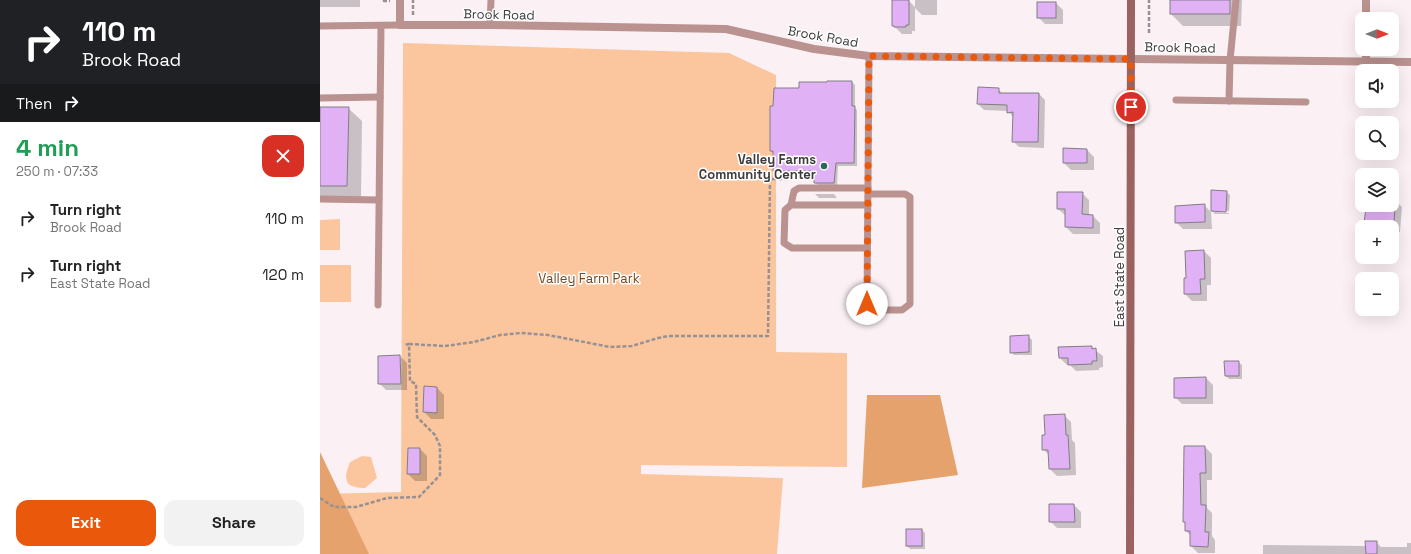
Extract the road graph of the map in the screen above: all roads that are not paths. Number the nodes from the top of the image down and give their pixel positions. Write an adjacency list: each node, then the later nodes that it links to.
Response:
1 (400, 0): 7 (street)
2 (491, 0): 8 (lane)
3 (1131, 0): 13 (street, East State Road)
4 (1236, 0): 14 (lane)
5 (1366, 0): 6 (street)
6 (1366, 12)
7 (400, 25): 8 (street, Brook Road); 10 (lane)
8 (490, 25): 11 (street, Brook Road)
9 (320, 26): 10 (lane)
10 (381, 26): 17 (lane)
11 (869, 56): 13 (street, Brook Road); 22 (lane)
12 (1366, 56): 15 (street)
13 (1131, 59): 14 (street, Brook Road); 29 (street, East State Road)
14 (1230, 60): 15 (street, Brook Road); 20 (lane)
15 (1366, 62): 16 (street, Brook Road)
16 (1411, 62)
17 (380, 97): 18 (lane); 24 (lane)
18 (320, 98)
19 (1176, 100): 20 (lane)
20 (1229, 101): 21 (lane)
21 (1306, 102)
22 (868, 191): 25 (lane); 26 (lane); 27 (lane)
23 (320, 199): 24 (lane)
24 (379, 200): 28 (lane)
25 (791, 205): 26 (lane); 27 (lane)
26 (868, 205): 27 (lane)
27 (867, 248)
28 (378, 305)
29 (1130, 554)

